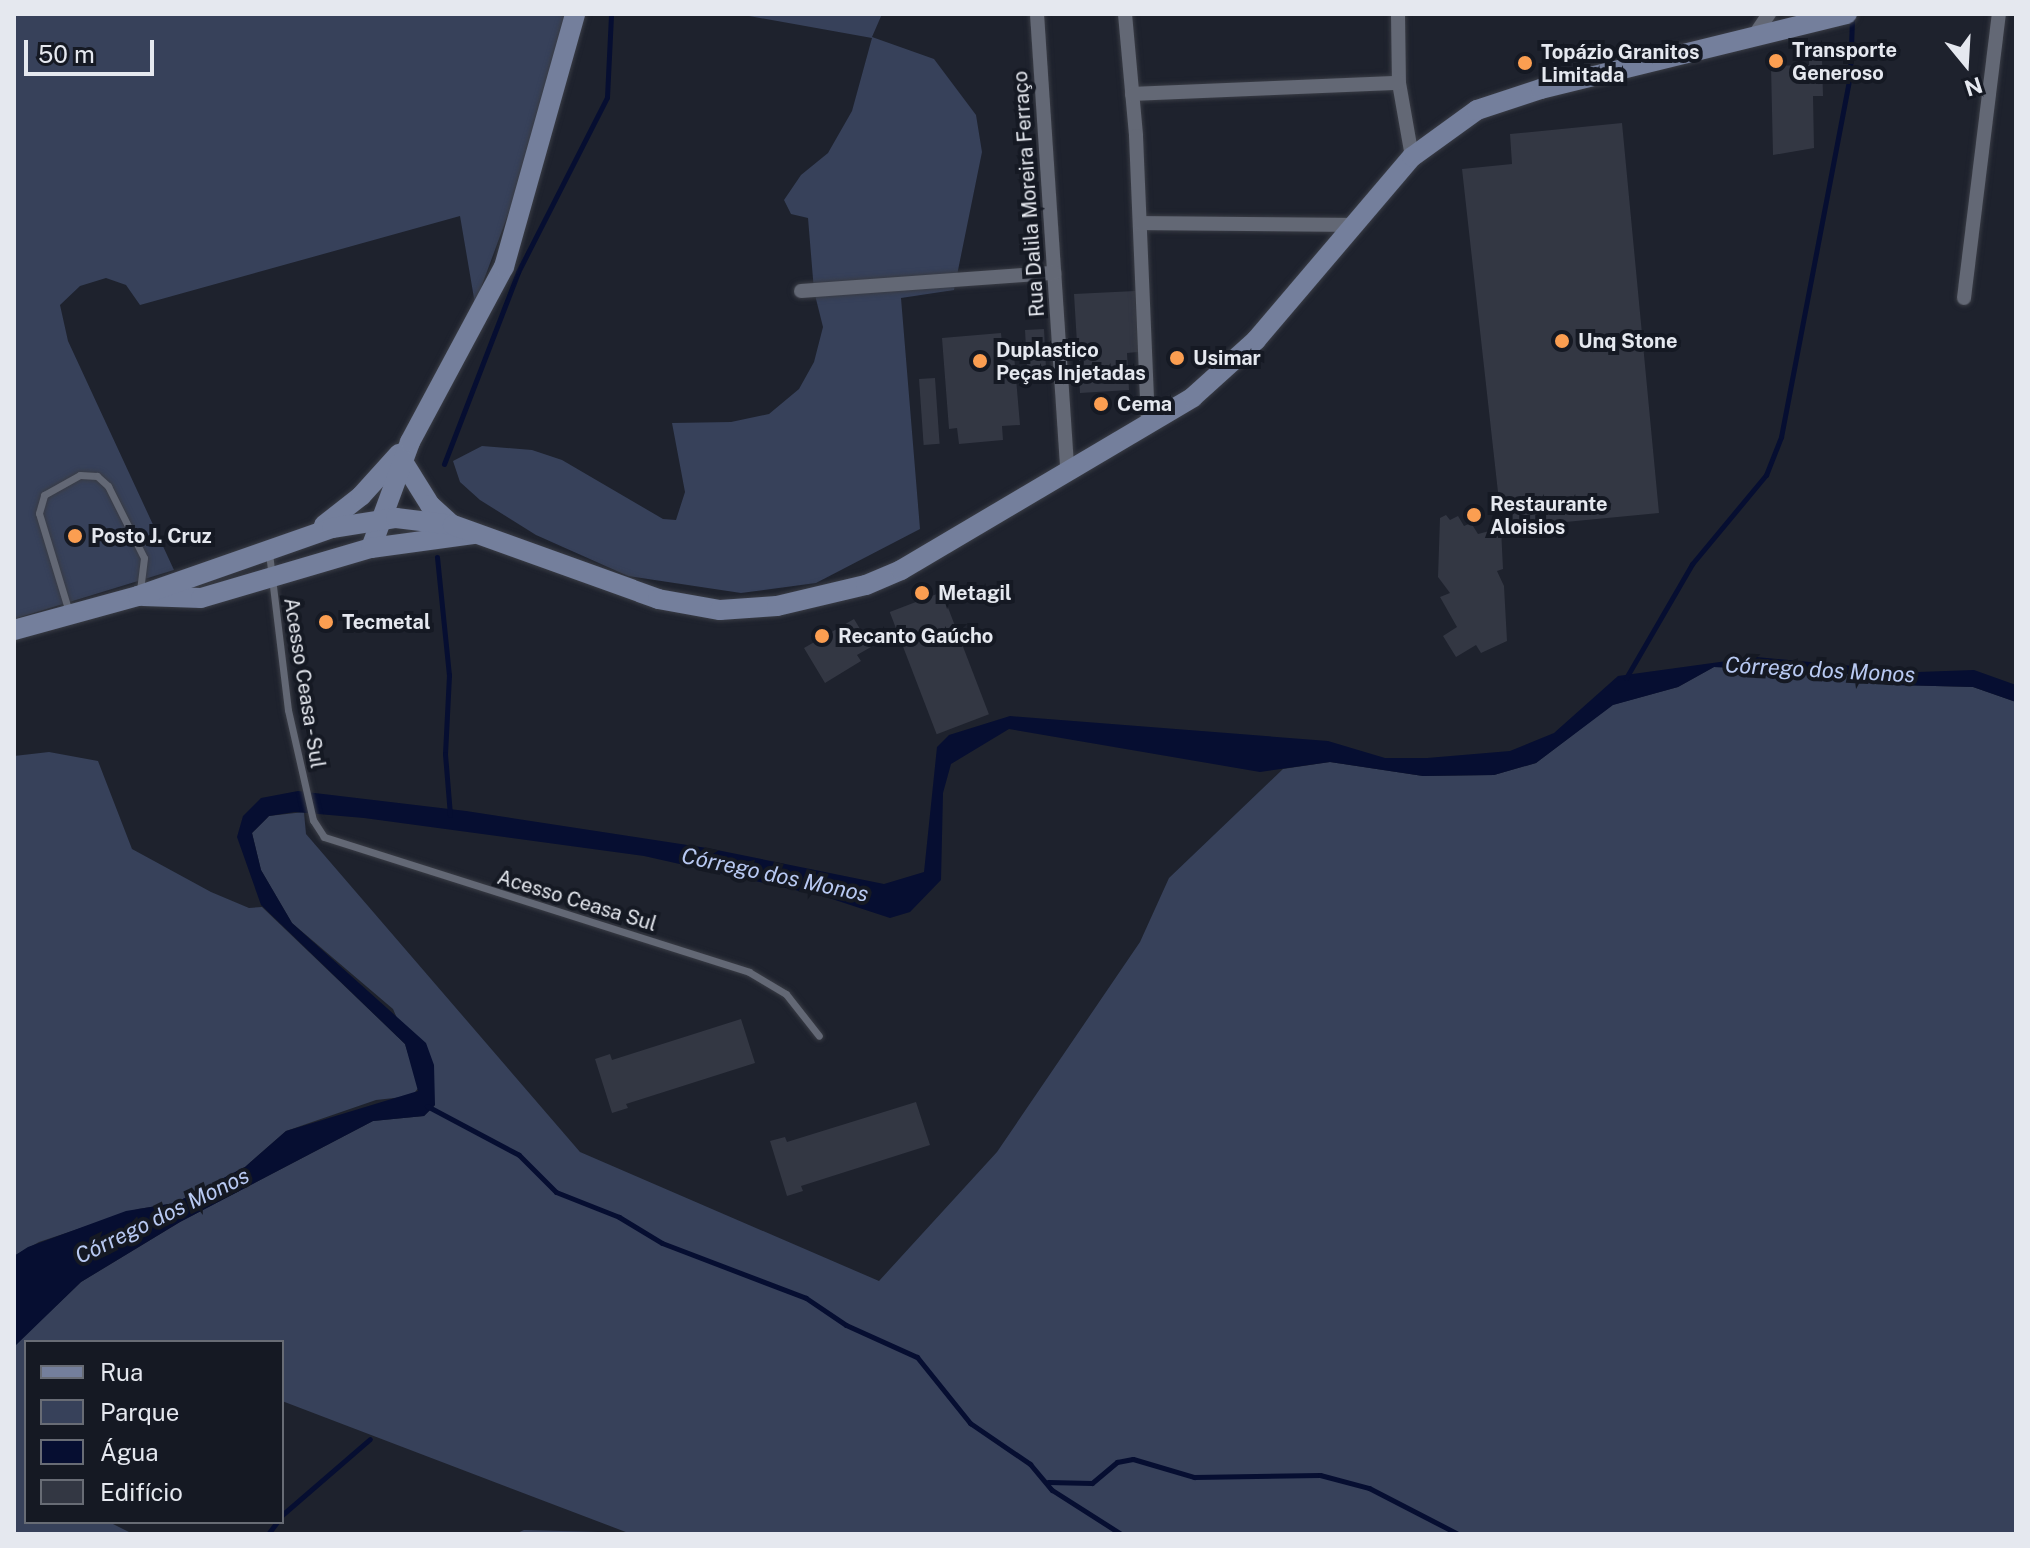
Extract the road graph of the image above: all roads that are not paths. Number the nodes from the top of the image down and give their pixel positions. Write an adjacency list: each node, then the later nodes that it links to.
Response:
1 (575, 14): 18 (main road)
2 (1037, 14): 14 (street, Rua Dalila Moreira Ferraço)
3 (1125, 14): 10 (street)
4 (1398, 14): 9 (street)
5 (1769, 14): 8 (street)
6 (1999, 14): 16 (street)
7 (1838, 16): 8 (main road)
8 (1754, 36): 11 (main road)
9 (1399, 83): 10 (street); 11 (street)
10 (1132, 94): 12 (street)
11 (1412, 157): 13 (main road)
12 (1140, 223): 13 (street); 17 (street)
13 (1353, 225): 17 (main road)
14 (1054, 273): 15 (street); 19 (street, Rua Dalila Moreira Ferraço)
15 (801, 291)
16 (1964, 298)
17 (1148, 424): 19 (main road)
18 (406, 451): 20 (main road); 21 (main road); 23 (main road)
19 (1067, 468): 22 (main road)
20 (380, 519): 21 (main road); 23 (main road); 24 (main road)
21 (453, 525): 22 (main road)
22 (475, 534): 24 (main road)
23 (309, 535): 25 (main road)
24 (371, 548): 26 (main road)
25 (269, 551): 26 (lane, Acesso Ceasa - Sul); 27 (main road)
26 (272, 580): 27 (main road); 30 (lane, Acesso Ceasa - Sul)
27 (138, 596): 28 (main road); 28 (lane)
28 (69, 612): 29 (main road)
29 (14, 630)
30 (313, 820): 31 (lane, Acesso Ceasa Sul)
31 (819, 1036)

